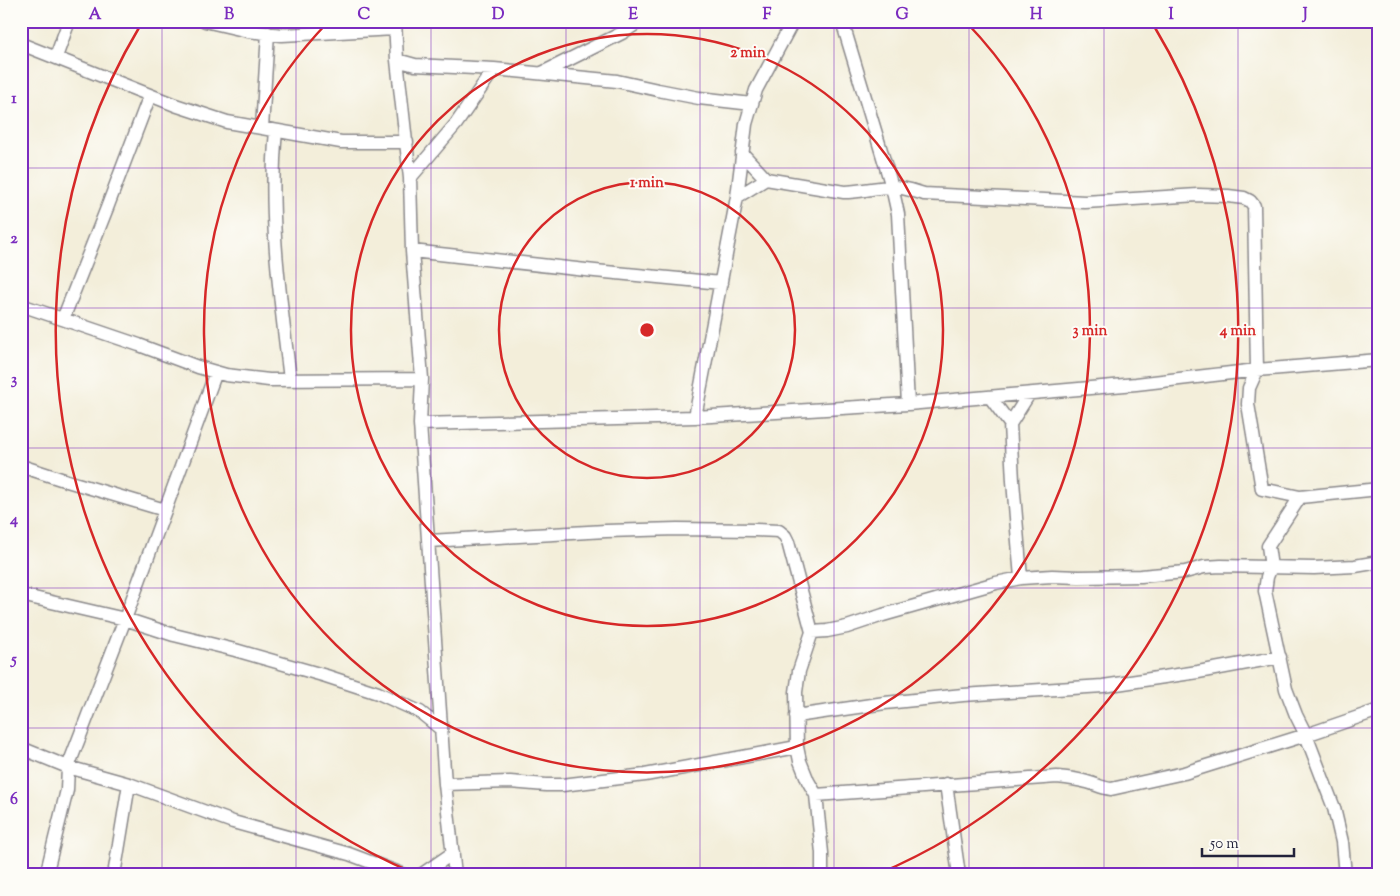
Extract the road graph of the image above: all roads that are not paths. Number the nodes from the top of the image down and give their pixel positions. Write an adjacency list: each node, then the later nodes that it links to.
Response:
1 (68, 21): 9 (street)
2 (205, 21): 7 (street)
3 (640, 21): 12 (street)
4 (793, 21): 14 (street)
5 (842, 21): 21 (street)
6 (395, 25): 7 (street); 10 (street)
7 (262, 29): 15 (street)
8 (21, 44): 9 (street)
9 (56, 57): 13 (street)
10 (397, 60): 11 (street); 17 (street)
11 (494, 69): 12 (street); 19 (street)
12 (542, 73): 14 (street)
13 (150, 95): 15 (street); 26 (street)
14 (752, 104): 18 (street)
15 (262, 128): 16 (street)
16 (276, 131): 17 (street); 30 (street)
17 (407, 142): 19 (street)
18 (742, 153): 20 (street); 22 (street)
19 (410, 178): 23 (street)
20 (766, 179): 21 (street); 22 (street)
21 (892, 187): 28 (street); 34 (street)
22 (737, 197): 24 (street)
23 (412, 251): 24 (street); 31 (street)
24 (721, 283): 35 (street)
25 (21, 306): 26 (street)
26 (63, 319): 29 (street)
27 (1379, 360): 28 (street)
28 (1256, 370): 32 (street); 40 (street)
29 (216, 372): 30 (street); 41 (street)
30 (290, 379): 31 (street)
31 (422, 379): 36 (street)
32 (1029, 394): 33 (street); 37 (street)
33 (990, 397): 34 (street); 37 (street)
34 (908, 404): 35 (street)
35 (695, 417): 36 (street)
36 (420, 424): 42 (street)
37 (1010, 424): 45 (street)
38 (21, 466): 41 (street)
39 (1379, 489): 40 (street)
40 (1300, 497): 44 (street)
41 (165, 510): 47 (street)
42 (429, 542): 48 (street); 50 (street)
43 (1379, 562): 44 (street)
44 (1271, 567): 45 (street); 49 (street)
45 (1021, 578): 48 (street)
46 (21, 595): 47 (street)
47 (125, 618): 52 (street); 58 (street)
48 (812, 632): 53 (street)
49 (1280, 657): 53 (street); 55 (street)
50 (439, 699): 52 (street); 54 (street)
51 (1379, 710): 55 (street)
52 (420, 712): 54 (street)
53 (796, 716): 56 (street)
54 (441, 729): 60 (street)
55 (1306, 735): 61 (street); 71 (street)
56 (797, 747): 60 (street); 62 (street)
57 (21, 748): 58 (street)
58 (68, 767): 59 (street); 64 (street)
59 (129, 784): 65 (street); 66 (street)
60 (445, 784): 63 (street)
61 (946, 784): 62 (street); 70 (street)
62 (816, 795): 69 (street)
63 (453, 853): 67 (street); 68 (street)
64 (46, 875)
65 (114, 875)
66 (405, 875)
67 (421, 875)
68 (455, 875)
69 (822, 875)
70 (959, 875)
71 (1344, 875)

